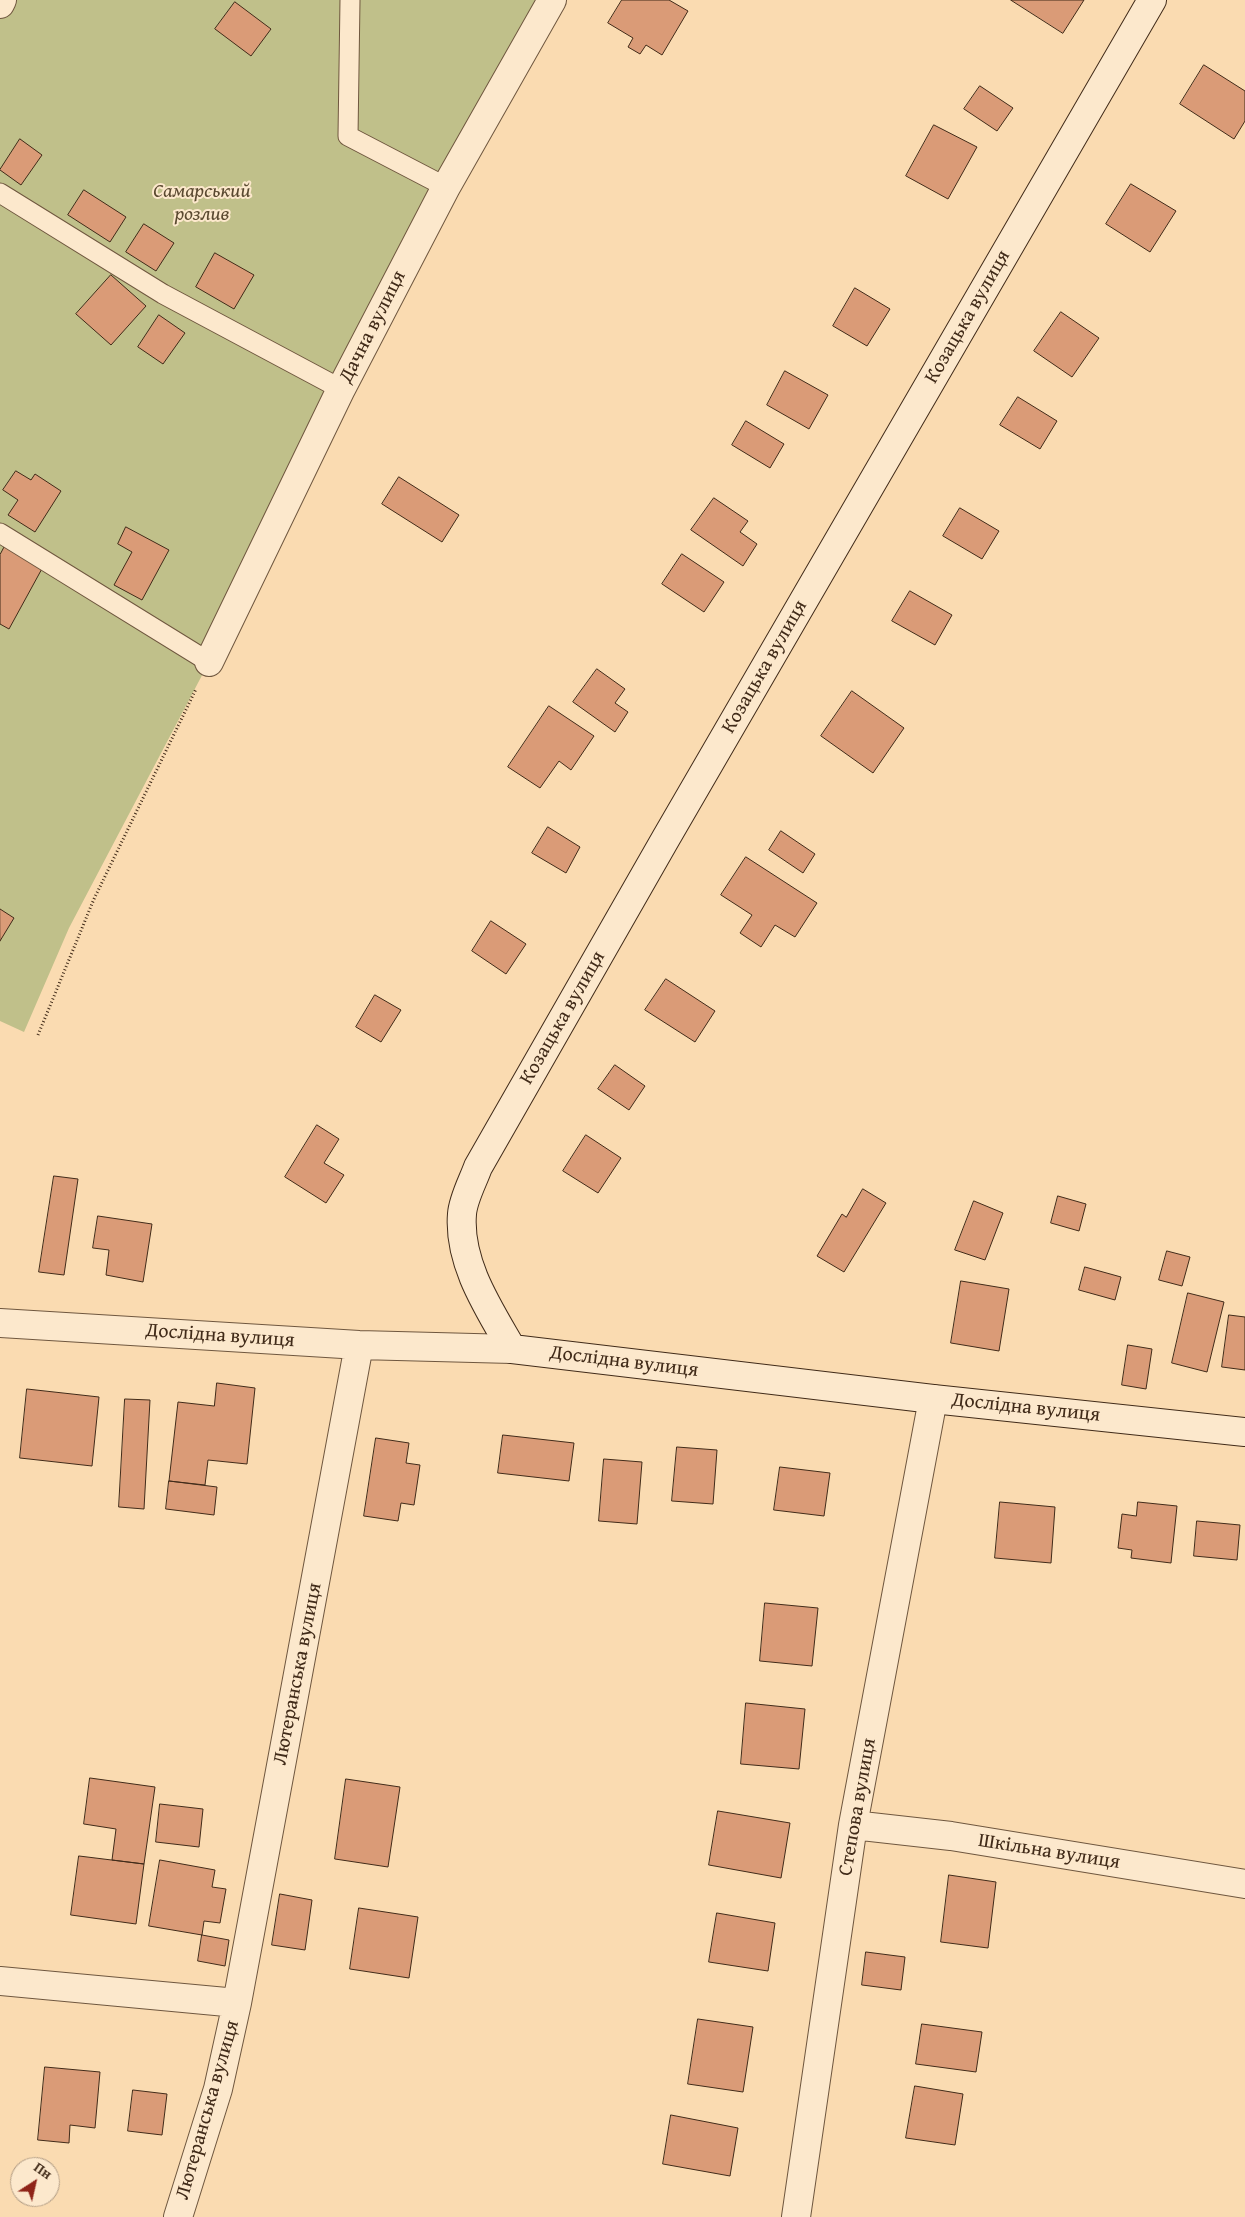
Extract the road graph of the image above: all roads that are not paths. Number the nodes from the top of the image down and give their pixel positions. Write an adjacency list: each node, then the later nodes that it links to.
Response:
1 (2, 0): 5 (street)
2 (350, 0): 6 (lane)
3 (552, 0): 6 (street, Дачна вулиця)
4 (1152, 0): 13 (street, Козацька вулиця)
5 (0, 4)
6 (446, 187): 8 (street, Дачна вулиця)
7 (0, 193): 8 (lane)
8 (341, 389): 10 (street, Дачна вулиця)
9 (0, 533): 10 (lane)
10 (209, 662)
11 (0, 1323): 12 (street, Дослідна вулиця)
12 (359, 1345): 13 (street, Дослідна вулиця); 19 (street, Лютеранська вулиця)
13 (512, 1349): 14 (street, Дослідна вулиця)
14 (933, 1399): 15 (street, Дослідна вулиця); 16 (street, Степова вулиця)
15 (1245, 1432)
16 (853, 1825): 17 (street, Шкільна вулиця); 21 (street, Степова вулиця)
17 (1245, 1884)
18 (0, 1981): 19 (street, Лютеранська вулиця)
19 (237, 2003): 20 (street, Лютеранська вулиця)
20 (178, 2217)
21 (796, 2217)

